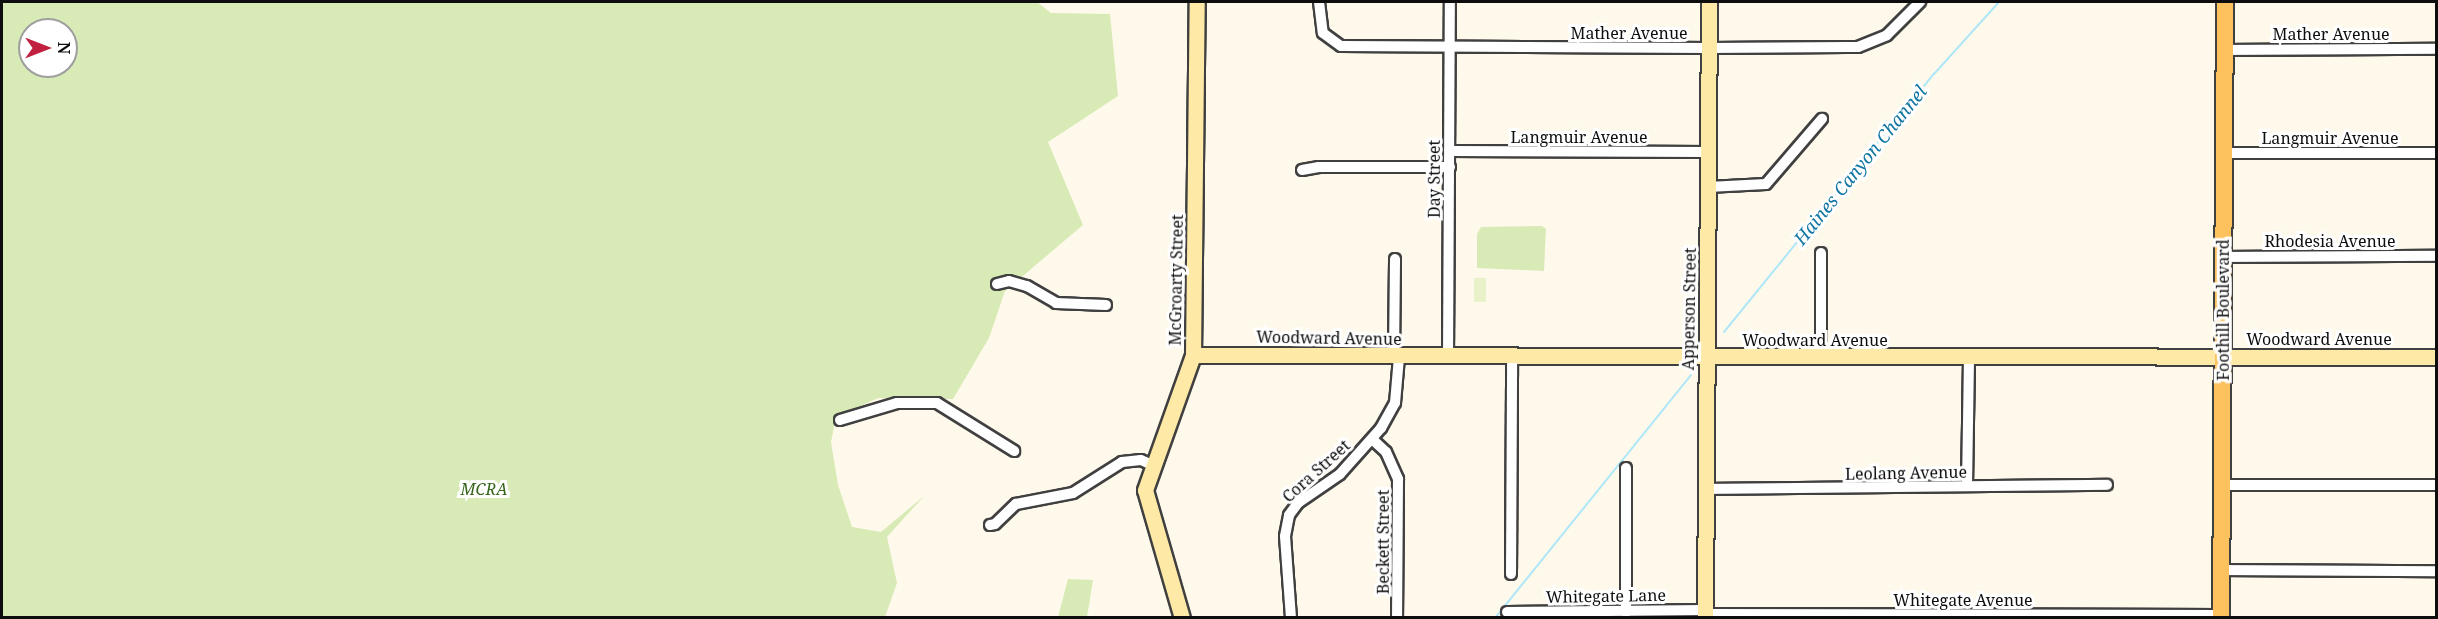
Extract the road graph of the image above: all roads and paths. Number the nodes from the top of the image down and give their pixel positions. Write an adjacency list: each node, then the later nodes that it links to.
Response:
1 (1197, 2): 25 (street, McGroarty Street)
2 (1319, 2): 7 (street, Mather Avenue)
3 (1450, 2): 7 (street, Day Street)
4 (1709, 2): 8 (street, Apperson Street)
5 (1920, 2): 8 (street, Mather Avenue)
6 (2225, 2): 10 (main road, Foothill Boulevard)
7 (1450, 46): 8 (street, Mather Avenue); 12 (street, Day Street)
8 (1709, 48): 13 (street, Apperson Street)
9 (2436, 49): 10 (street, Mather Avenue)
10 (2225, 50): 14 (main road, Foothill Boulevard)
11 (1822, 119): 18 (street)
12 (1450, 151): 13 (street, Langmuir Avenue); 16 (street, Day Street)
13 (1708, 152): 18 (street, Apperson Street)
14 (2224, 153): 15 (street, Langmuir Avenue); 21 (main road, Foothill Boulevard)
15 (2436, 153)
16 (1450, 167): 17 (street); 28 (street, Day Street)
17 (1302, 171)
18 (1708, 187): 32 (street, Apperson Street)
19 (1821, 253): 33 (street)
20 (2436, 256): 21 (street, Rhodesia Avenue)
21 (2223, 257): 26 (main road, Foothill Boulevard)
22 (1395, 259): 27 (street, Cora Street)
23 (997, 284): 24 (street)
24 (1106, 304)
25 (1193, 355): 27 (street, Woodward Avenue); 37 (street, McGroarty Street)
26 (2222, 356): 30 (street, Woodward Avenue); 31 (street, Woodward Avenue); 40 (main road, Foothill Boulevard)
27 (1396, 357): 28 (street, Woodward Avenue); 35 (street, Cora Street)
28 (1448, 357): 29 (street, Woodward Avenue)
29 (1512, 357): 32 (street, Woodward Avenue); 47 (street)
30 (1969, 357): 33 (street, Woodward Avenue); 41 (street)
31 (2436, 357)
32 (1707, 358): 33 (street, Woodward Avenue); 43 (street, Apperson Street)
33 (1821, 358)
34 (840, 420): 36 (street)
35 (1372, 439): 53 (street, Cora Street); 54 (street, Beckett Street)
36 (1014, 451)
37 (1152, 465): 44 (street); 52 (street, McGroarty Street)
38 (1626, 468): 49 (street)
39 (2107, 485): 41 (street, Leolang Avenue)
40 (2222, 485): 42 (street); 45 (main road, Foothill Boulevard)
41 (1967, 486): 43 (street, Leolang Avenue)
42 (2436, 486)
43 (1706, 489): 50 (street, Apperson Street)
44 (990, 525)
45 (2221, 570): 46 (street); 51 (main road, Foothill Boulevard)
46 (2436, 571)
47 (1511, 574)
48 (1507, 612): 49 (street, Whitegate Lane)
49 (1626, 612): 50 (street, Whitegate Lane)
50 (1705, 614): 51 (street, Whitegate Avenue)
51 (2221, 616)
52 (1182, 618)
53 (1291, 618)
54 (1397, 618)

